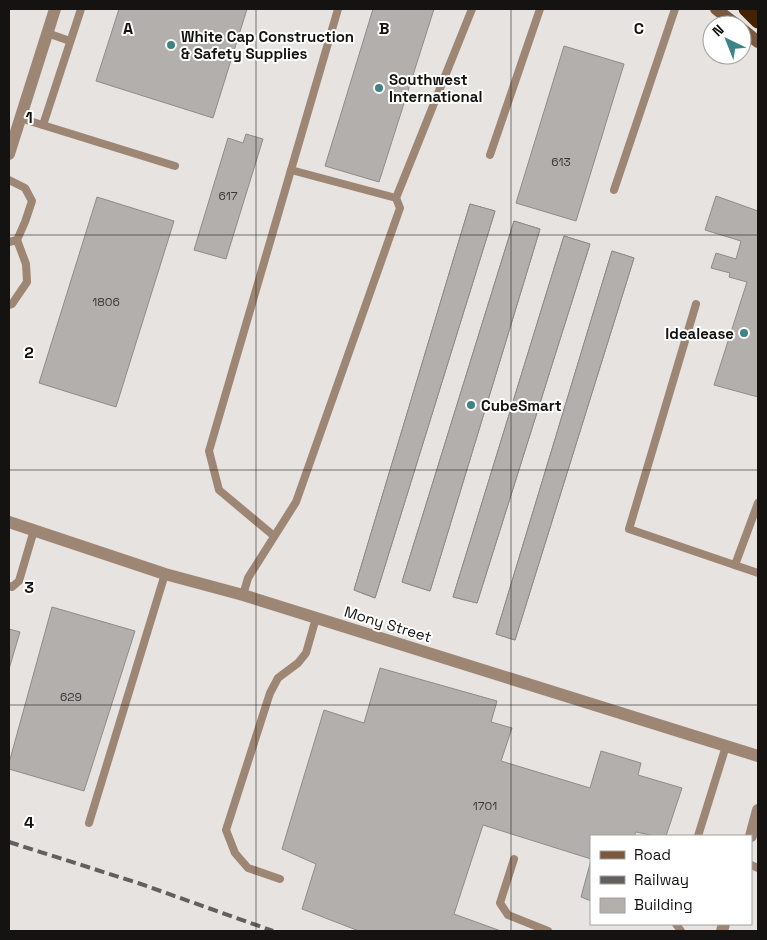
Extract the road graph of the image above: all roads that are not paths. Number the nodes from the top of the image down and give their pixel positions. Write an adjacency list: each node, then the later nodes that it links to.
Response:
1 (55, 9): 9 (street)
2 (81, 9): 10 (lane)
3 (338, 9): 16 (lane)
4 (472, 9): 19 (lane)
5 (540, 9): 14 (lane)
6 (675, 9): 18 (lane)
7 (746, 9): 8 (highway)
8 (758, 21)
9 (48, 33): 10 (lane); 11 (street)
10 (70, 40): 12 (lane)
11 (20, 118): 12 (lane); 13 (street)
12 (43, 124): 15 (lane)
13 (9, 154)
14 (490, 154)
15 (175, 166)
16 (291, 170): 19 (lane); 26 (lane)
17 (9, 180): 20 (lane)
18 (614, 190)
19 (396, 198): 26 (lane)
20 (13, 241): 22 (lane)
21 (696, 304): 27 (lane)
22 (9, 306)
23 (758, 503): 27 (lane)
24 (9, 522): 25 (street, Mony Street)
25 (34, 530): 29 (street, Mony Street); 30 (lane)
26 (274, 536): 31 (lane)
27 (735, 565): 28 (lane)
28 (758, 573)
29 (165, 574): 31 (street, Mony Street); 36 (lane)
30 (9, 586)
31 (243, 595): 32 (street, Mony Street)
32 (316, 618): 33 (street, Mony Street); 40 (lane)
33 (726, 746): 34 (street, Mony Street); 37 (lane)
34 (758, 756)
35 (758, 810): 38 (street)
36 (89, 823)
37 (698, 835)
38 (750, 835)
39 (514, 859): 41 (lane)
40 (280, 879)
41 (548, 931)

